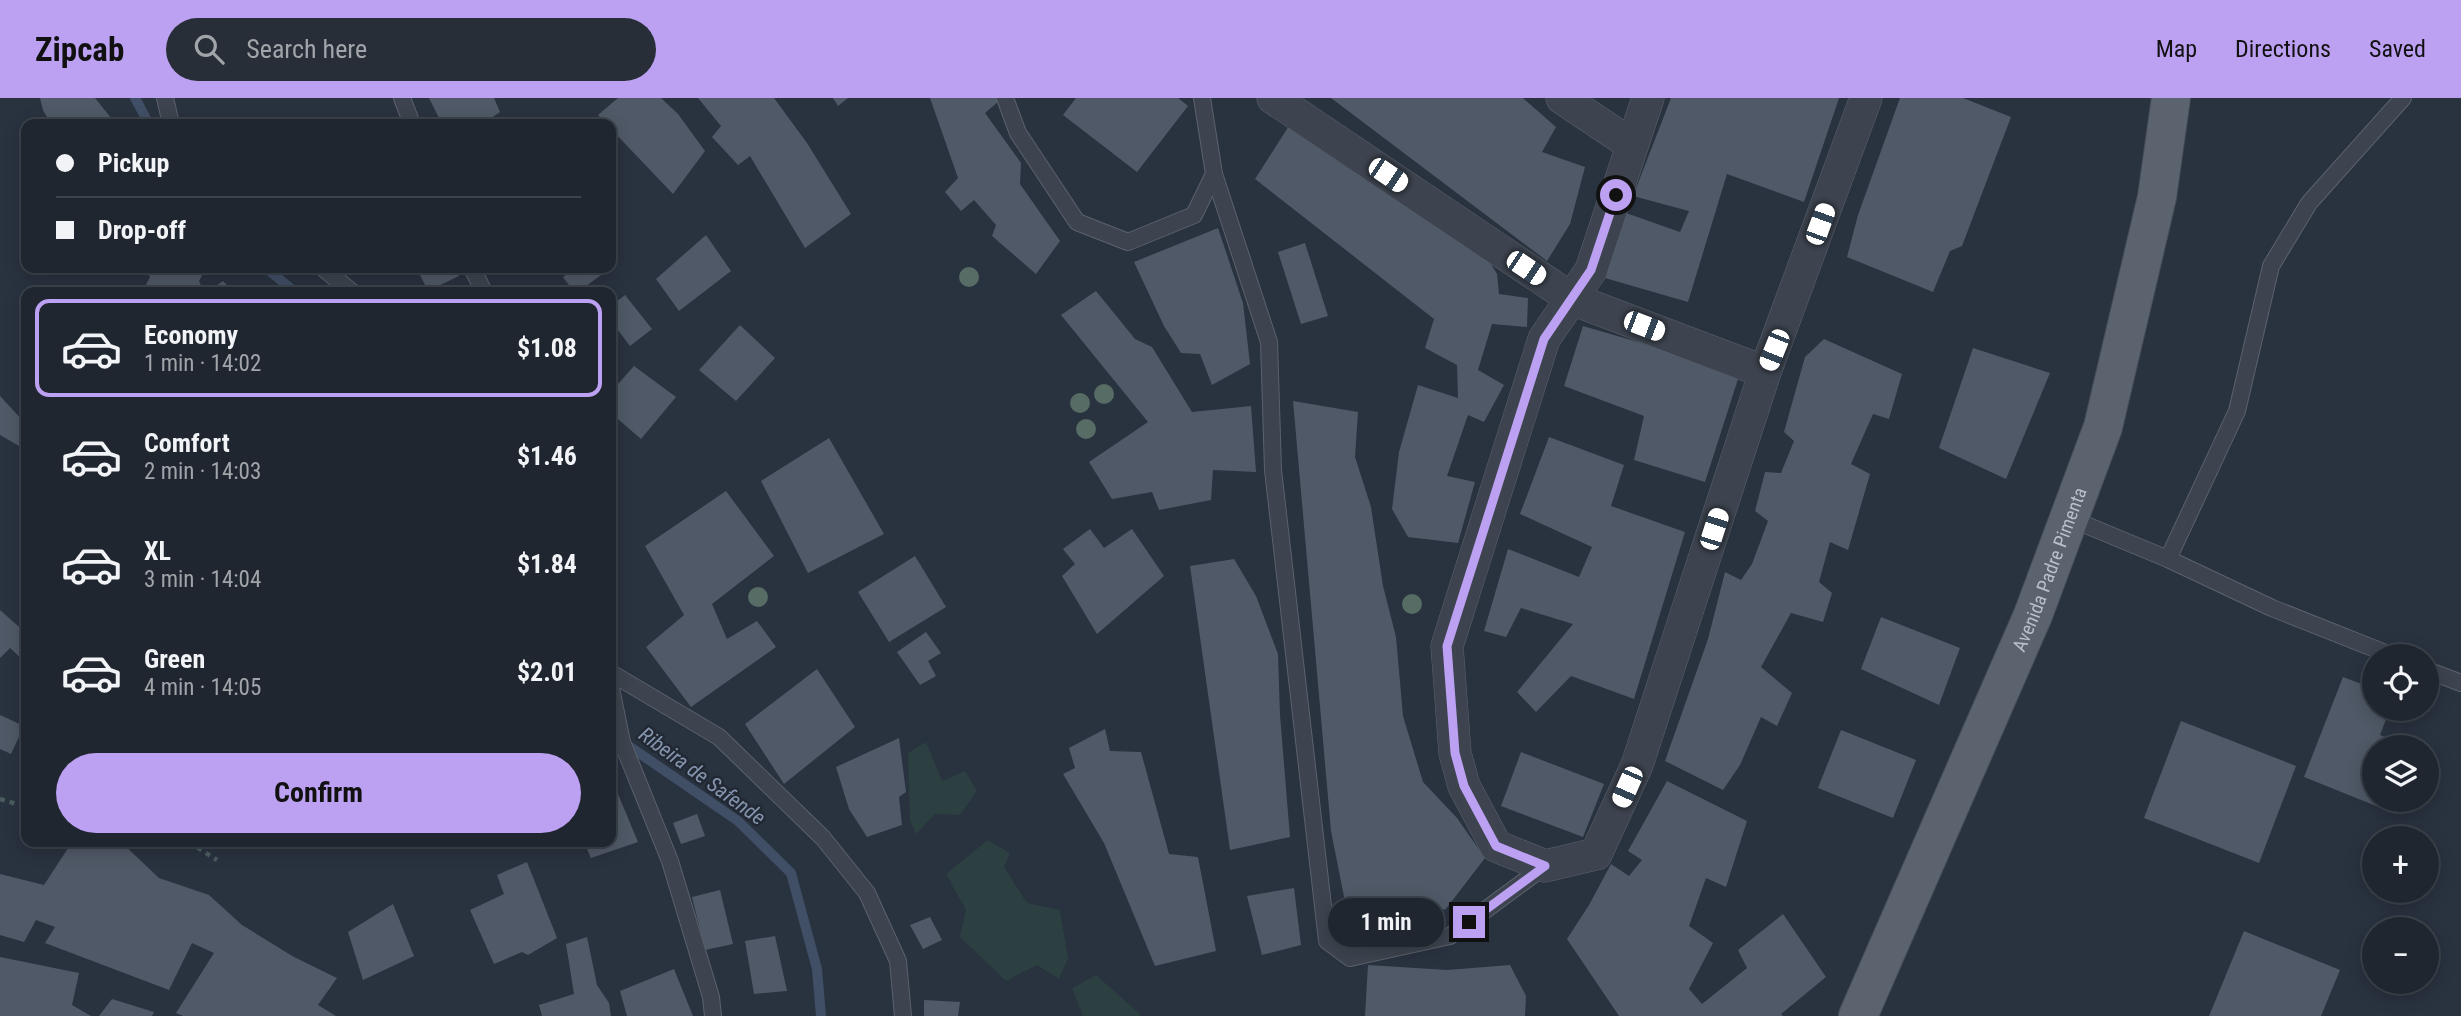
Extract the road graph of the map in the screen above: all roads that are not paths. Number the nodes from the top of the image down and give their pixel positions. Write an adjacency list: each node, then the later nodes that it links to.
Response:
1 (165, 98): 11 (lane)
2 (402, 98): 12 (lane)
3 (1005, 98): 14 (lane)
4 (1202, 98): 14 (lane)
5 (1273, 98): 17 (street)
6 (1562, 98): 13 (street)
7 (1648, 98): 13 (street)
8 (1866, 98): 18 (street)
9 (2171, 98): 19 (main road, Avenida Padre Pimenta)
10 (2403, 98): 20 (lane)
11 (171, 119)
12 (410, 119)
13 (1632, 145): 17 (street)
14 (1214, 174): 26 (lane)
15 (329, 273): 16 (lane)
16 (346, 287)
17 (1572, 299): 18 (street); 26 (street)
18 (1765, 372): 26 (street)
19 (2069, 518): 20 (lane); 29 (main road, Avenida Padre Pimenta)
20 (2168, 559): 21 (lane)
21 (2363, 644)
22 (2439, 675): 24 (lane)
23 (616, 676): 28 (lane)
24 (2461, 683)
25 (616, 712): 27 (lane)
26 (1545, 866)
27 (713, 1016)
28 (903, 1016)
29 (1858, 1016)

